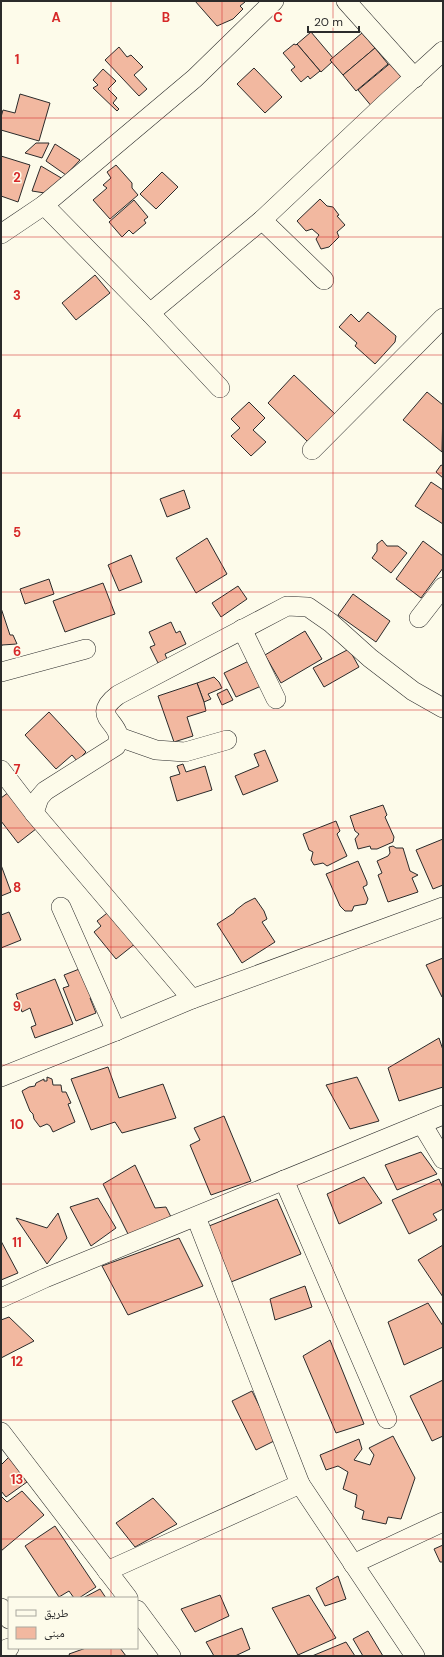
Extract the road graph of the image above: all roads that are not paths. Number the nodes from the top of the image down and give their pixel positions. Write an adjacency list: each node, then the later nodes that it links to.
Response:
1 (274, 1): 5 (street)
2 (346, 1): 4 (street)
3 (443, 51): 4 (street)
4 (415, 78): 6 (street)
5 (44, 205): 7 (street); 9 (street)
6 (262, 220): 8 (street); 9 (street)
7 (1, 234)
8 (324, 280)
9 (150, 313): 11 (street)
10 (443, 318): 12 (street)
11 (220, 388)
12 (312, 450)
13 (443, 587): 14 (street)
14 (419, 618)
15 (242, 629): 18 (street); 19 (street); 20 (street)
16 (86, 649): 17 (street)
17 (1, 672)
18 (276, 699)
19 (443, 708)
20 (119, 737): 21 (street); 23 (street)
21 (227, 740)
22 (1, 770): 23 (street)
23 (34, 813): 26 (street)
24 (61, 907): 27 (street)
25 (443, 907): 26 (street)
26 (192, 999): 27 (street)
27 (116, 1031): 28 (street)
28 (1, 1077)
29 (443, 1115): 30 (street)
30 (422, 1124): 31 (street); 32 (street)
31 (443, 1159)
32 (284, 1180): 33 (street); 35 (street)
33 (196, 1217): 34 (street); 37 (street)
34 (1, 1298)
35 (387, 1419)
36 (1, 1432): 40 (street)
37 (300, 1484): 39 (street); 40 (street)
38 (443, 1522): 39 (street)
39 (353, 1564): 46 (street)
40 (107, 1571): 41 (street)
41 (127, 1597)
42 (1, 1608): 44 (street)
43 (138, 1611): 45 (street)
44 (8, 1618)
45 (171, 1656)
46 (415, 1656)

